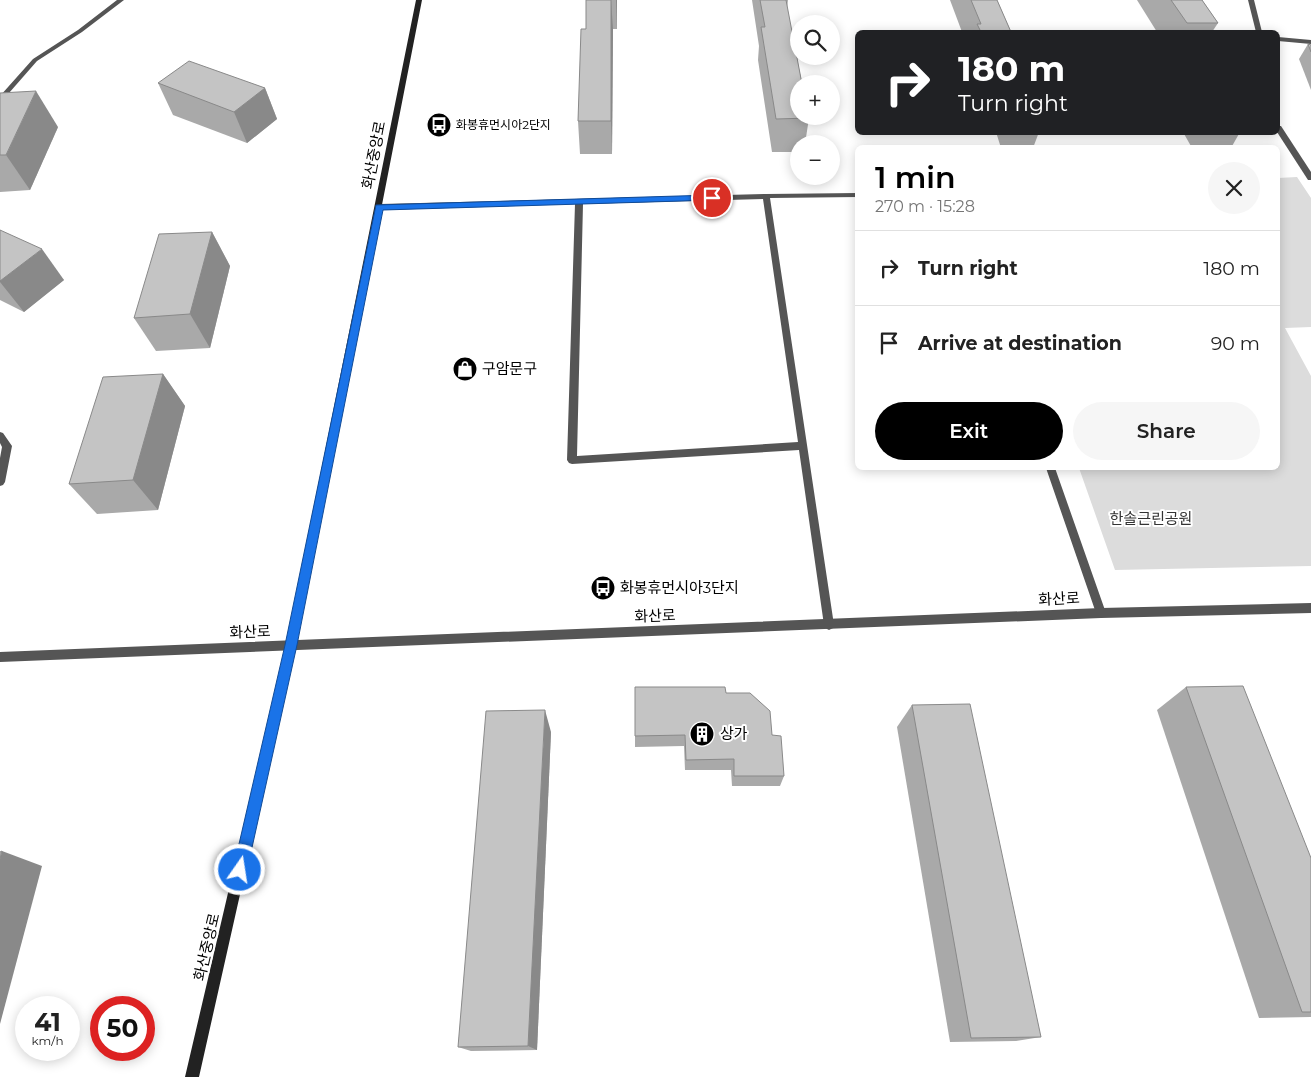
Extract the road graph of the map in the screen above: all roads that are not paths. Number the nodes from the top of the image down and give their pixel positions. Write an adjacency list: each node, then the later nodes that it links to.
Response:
1 (121, 0): 7 (street)
2 (419, 0): 13 (main road, 화산중앙로)
3 (1250, 0): 4 (street)
4 (1258, 30)
5 (1280, 39): 6 (street)
6 (1311, 42)
7 (0, 100)
8 (1280, 131): 9 (street)
9 (1311, 178)
10 (855, 195): 11 (street)
11 (766, 196): 12 (street); 15 (street)
12 (579, 201): 13 (street); 15 (street)
13 (380, 207): 21 (main road, 화산중앙로)
14 (0, 436): 17 (street)
15 (801, 446): 20 (street)
16 (1051, 470): 19 (street)
17 (0, 482)
18 (1311, 608): 19 (street, 화산로)
19 (1101, 612): 20 (street, 화산로)
20 (828, 625): 21 (street, 화산로)
21 (291, 645): 22 (street, 화산로); 23 (main road, 화산중앙로)
22 (0, 657)
23 (192, 1077)

